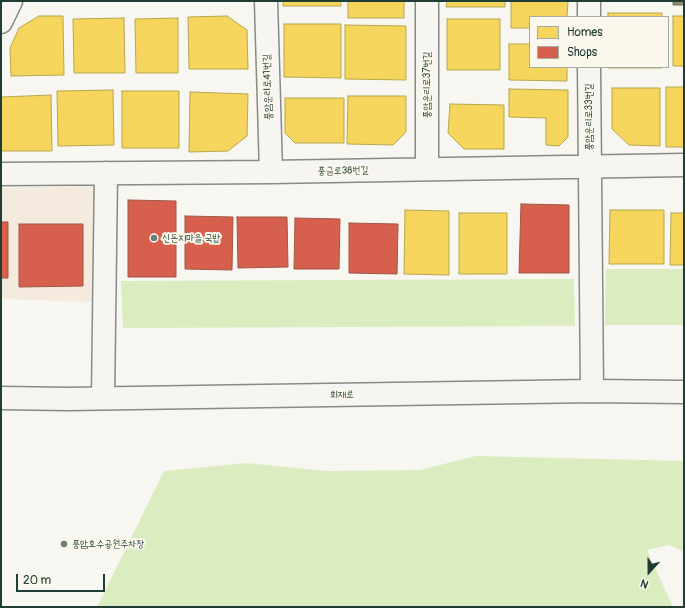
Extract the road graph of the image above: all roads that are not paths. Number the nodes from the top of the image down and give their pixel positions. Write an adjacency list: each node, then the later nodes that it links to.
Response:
1 (11, 1): 6 (street)
2 (266, 1): 11 (street, 풍암운리로41번길)
3 (427, 1): 10 (street, 풍암운리로37번길)
4 (589, 1): 5 (street)
5 (589, 16)
6 (1, 22)
7 (589, 68): 9 (street, 풍암운리로33번길)
8 (684, 165): 9 (street, 풍금로38번길)
9 (589, 166): 10 (street, 풍금로38번길); 14 (street, 풍암운리로33번길)
10 (427, 169): 11 (street, 풍금로38번길)
11 (271, 172): 12 (street, 풍금로38번길)
12 (106, 173): 13 (street, 풍금로38번길); 17 (street)
13 (1, 174)
14 (592, 391): 15 (street, 회재로); 17 (street, 회재로)
15 (684, 392)
16 (1, 398): 17 (street, 회재로)
17 (103, 398)

